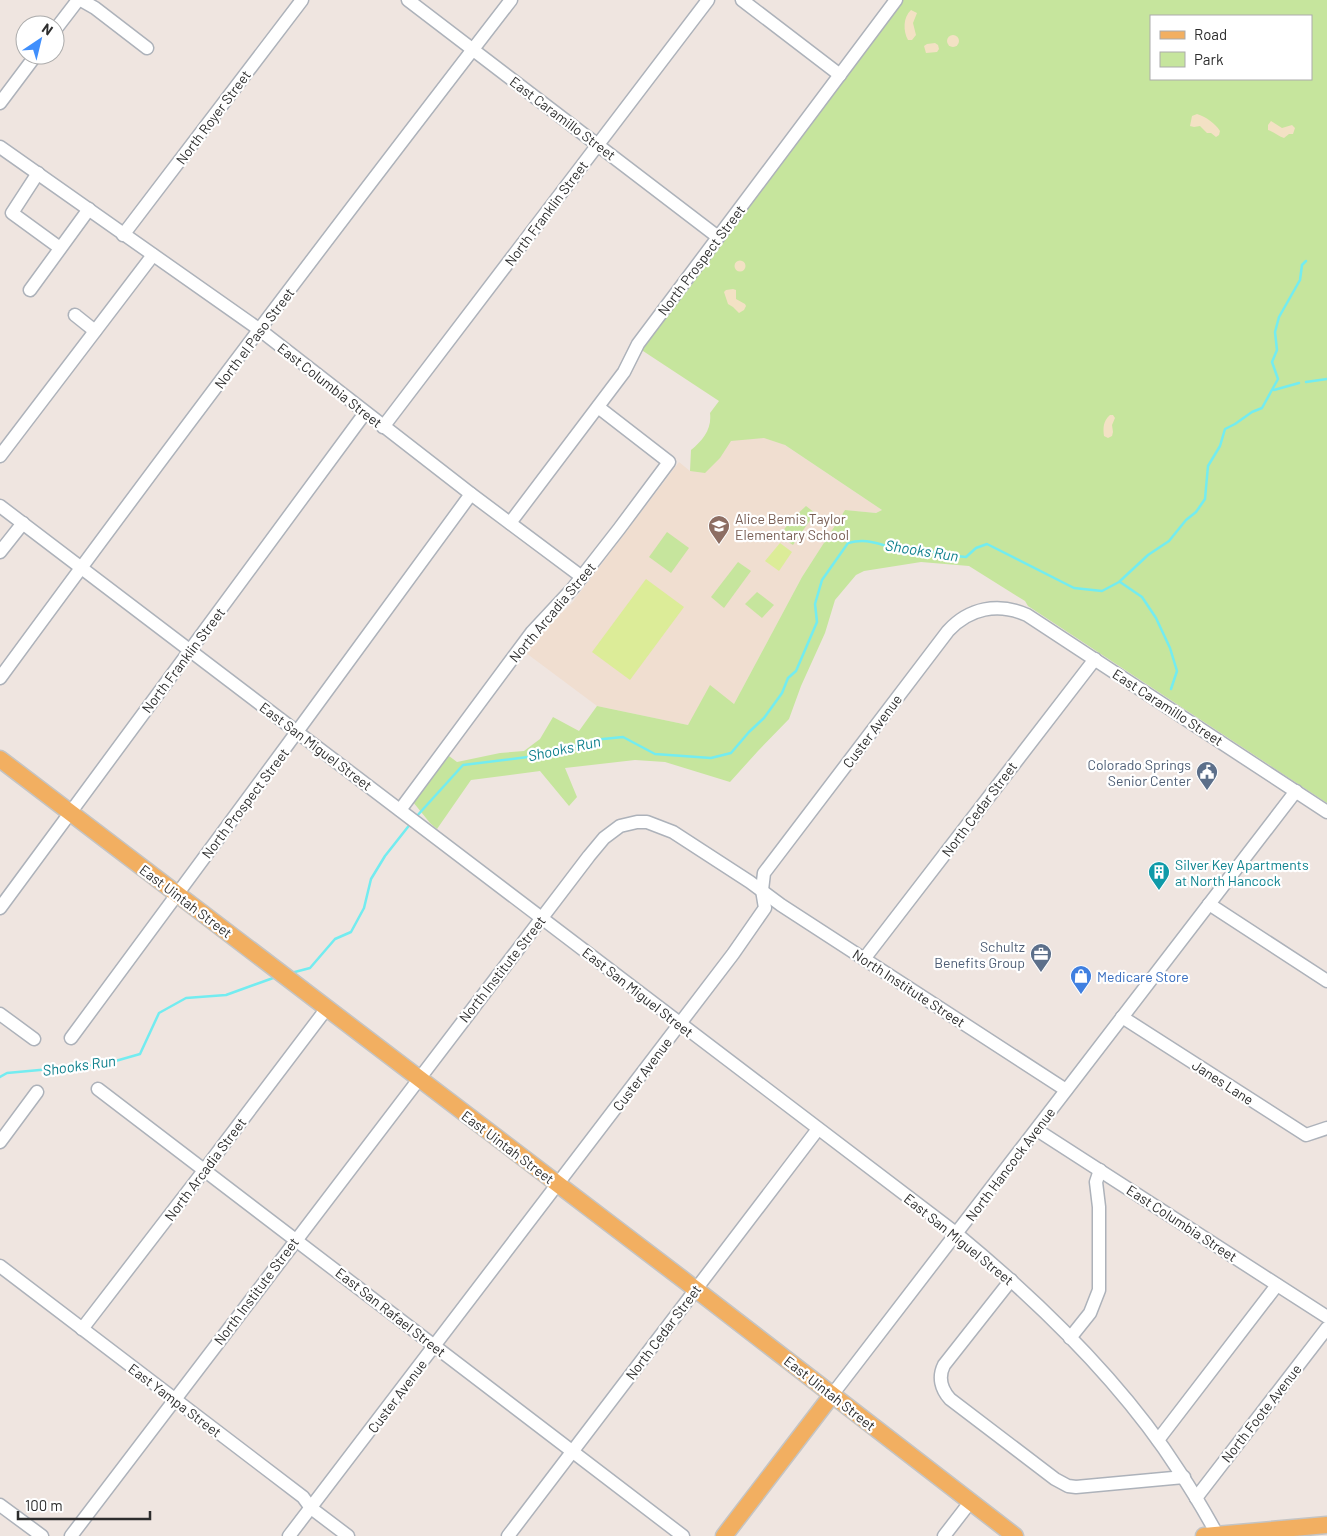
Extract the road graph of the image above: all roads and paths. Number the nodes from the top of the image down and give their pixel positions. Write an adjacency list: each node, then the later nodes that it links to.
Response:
1 (79, 0): 8 (street); 9 (street)
2 (302, 0): 18 (street, North Royer Street)
3 (408, 0): 10 (street, East Caramillo Street)
4 (511, 0): 10 (street, North el Paso Street)
5 (708, 0): 14 (street, North Franklin Street)
6 (742, 0): 12 (street)
7 (896, 0): 12 (street, North Prospect Street)
8 (65, 18)
9 (147, 48)
10 (473, 50): 14 (street, East Caramillo Street); 24 (street, North el Paso Street)
11 (28, 65): 13 (street)
12 (840, 76): 19 (street, North Prospect Street)
13 (0, 103)
14 (598, 145): 19 (street, East Caramillo Street); 28 (street, North Franklin Street)
15 (0, 147): 16 (street, East Columbia Street)
16 (38, 173): 17 (street, East Columbia Street); 20 (street)
17 (89, 209): 18 (street, East Columbia Street); 20 (street)
18 (124, 235): 21 (street, East Columbia Street)
19 (718, 237): 26 (street, North Prospect Street)
20 (60, 248): 22 (street)
21 (153, 255): 24 (street, East Columbia Street); 25 (street)
22 (30, 290)
23 (75, 315): 25 (street)
24 (260, 330): 27 (street, East Columbia Street); 35 (street, North el Paso Street)
25 (95, 331): 29 (street)
26 (598, 407): 33 (street, North Prospect Street); 36 (street, North Arcadia Street)
27 (365, 413): 28 (street, East Columbia Street); 38 (street, North Franklin Street)
28 (383, 427): 30 (street, East Columbia Street)
29 (0, 456)
30 (471, 494): 33 (street, East Columbia Street); 41 (street, North Prospect Street)
31 (0, 506): 32 (street, East San Miguel Street)
32 (23, 523): 34 (street); 35 (street, East San Miguel Street)
33 (510, 523): 36 (street, East Columbia Street)
34 (0, 552)
35 (82, 567): 38 (street, East San Miguel Street); 40 (street, North el Paso Street)
36 (582, 577): 46 (street, North Arcadia Street)
37 (1007, 608): 39 (street, East Caramillo Street); 47 (street, Custer Avenue)
38 (190, 651): 41 (street, East San Miguel Street); 44 (street, North Franklin Street)
39 (1095, 659): 43 (street, East Caramillo Street); 52 (street, North Cedar Street)
40 (0, 678)
41 (297, 732): 46 (street, East San Miguel Street); 48 (street, North Prospect Street)
42 (0, 759): 44 (main road, East Uintah Street)
43 (1296, 791): 45 (street, East Caramillo Street); 49 (street, North Hancock Avenue)
44 (70, 812): 48 (main road, East Uintah Street); 50 (street, North Franklin Street)
45 (1327, 812)
46 (404, 813): 51 (street, East San Miguel Street)
47 (762, 890): 51 (street, North Institute Street); 52 (street, North Institute Street); 57 (street, Custer Avenue)
48 (177, 895): 54 (main road, East Uintah Street); 58 (street, North Prospect Street)
49 (1209, 904): 53 (street); 56 (street, North Hancock Avenue)
50 (0, 908)
51 (542, 918): 57 (street, East San Miguel Street); 60 (street, North Institute Street)
52 (864, 959): 62 (street, North Institute Street)
53 (1327, 981)
54 (321, 1003): 60 (main road, East Uintah Street); 68 (street, North Arcadia Street)
55 (0, 1014): 59 (street)
56 (1122, 1017): 62 (street, North Hancock Avenue); 64 (street, Janes Lane)
57 (680, 1024): 65 (street, East San Miguel Street); 70 (street, Custer Avenue)
58 (71, 1038)
59 (34, 1039)
60 (418, 1079): 70 (main road, East Uintah Street); 72 (street, North Institute Street)
61 (98, 1088): 68 (street, East San Rafael Street)
62 (1066, 1090): 66 (street, North Hancock Avenue)
63 (37, 1092): 67 (street)
64 (1327, 1128)
65 (818, 1129): 71 (street, East San Miguel Street); 76 (street, North Cedar Street)
66 (1037, 1130): 69 (street, East Columbia Street); 71 (street, North Hancock Avenue)
67 (0, 1142)
68 (205, 1170): 72 (street, East San Rafael Street); 79 (street, North Arcadia Street)
69 (1100, 1170): 75 (street, East Columbia Street); 80 (street)
70 (558, 1184): 76 (main road, East Uintah Street); 81 (street, Custer Avenue)
71 (957, 1234): 74 (street, East San Miguel Street); 82 (street, North Hancock Avenue)
72 (296, 1239): 81 (street, East San Rafael Street); 83 (street, North Institute Street)
73 (0, 1266): 79 (street, East Yampa Street)
74 (1011, 1280): 80 (street, East San Miguel Street); 86 (street)
75 (1277, 1285): 77 (street, East Columbia Street); 84 (street)
76 (695, 1289): 82 (main road, East Uintah Street); 85 (street, North Cedar Street)
77 (1327, 1317)
78 (1327, 1328): 87 (street, North Foote Avenue)
79 (82, 1329): 83 (street, East Yampa Street)
80 (1070, 1338): 84 (street, East San Miguel Street)
81 (434, 1346): 85 (street, East San Rafael Street); 90 (street, Custer Avenue)
82 (832, 1395): 88 (main road, East Uintah Street); 98 (main road, North Hancock Avenue)
83 (173, 1399): 90 (street, East Yampa Street); 93 (street, North Institute Street)
84 (1158, 1440): 86 (street, East San Miguel Street)
85 (572, 1451): 96 (street, North Cedar Street); 97 (street, East San Rafael Street)
86 (1184, 1477): 87 (street, East San Miguel Street)
87 (1196, 1498): 101 (street, East San Miguel Street)
88 (971, 1501): 99 (street); 100 (main road, East Uintah Street)
89 (0, 1505): 92 (street)
90 (311, 1508): 94 (street, Custer Avenue); 95 (street, East Yampa Street)
91 (1327, 1525): 101 (main road)
92 (42, 1536)
93 (71, 1536)
94 (289, 1536)
95 (348, 1536)
96 (508, 1536)
97 (684, 1536)
98 (724, 1536)
99 (944, 1536)
100 (1015, 1536)
101 (1213, 1536)

